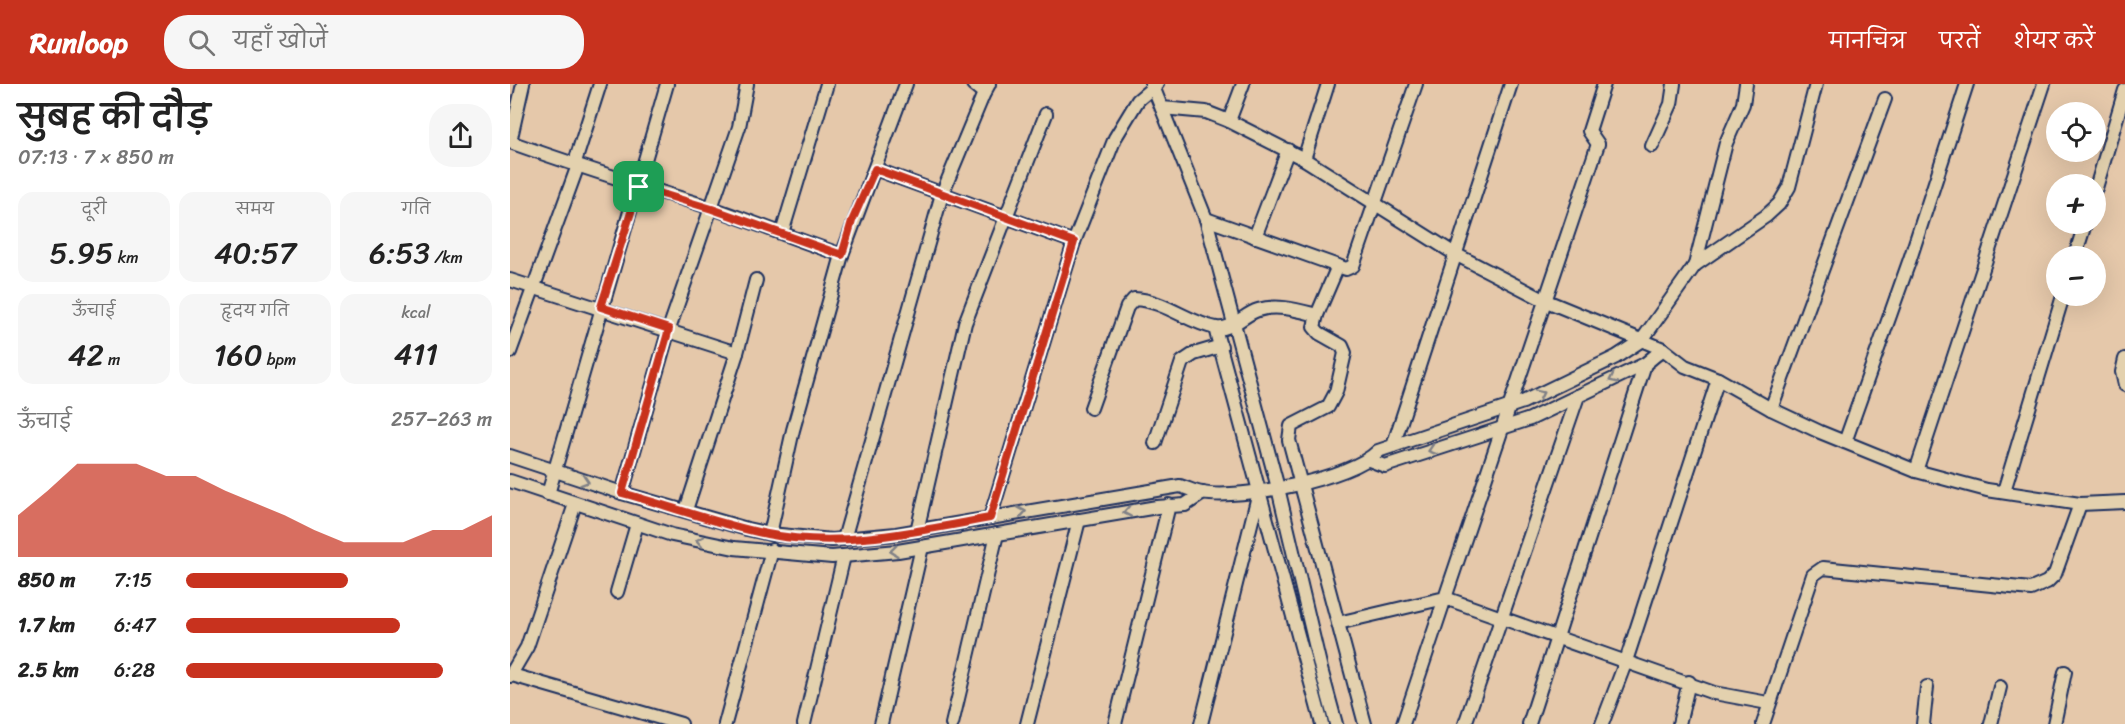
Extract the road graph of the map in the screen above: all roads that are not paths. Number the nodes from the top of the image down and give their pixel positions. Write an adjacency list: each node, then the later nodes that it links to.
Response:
1 (524, 84): 27 (street)
2 (600, 84): 31 (street)
3 (667, 84): 34 (street)
4 (747, 84): 37 (street)
5 (827, 84): 40 (street)
6 (906, 84): 32 (street)
7 (973, 84): 21 (street)
8 (1243, 84): 26 (street)
9 (1328, 84): 30 (street)
10 (1416, 84): 36 (street)
11 (1510, 84): 43 (street)
12 (1604, 84): 50 (street)
13 (1674, 84): 28 (street)
14 (1746, 84): 45 (street)
15 (1816, 84): 45 (street)
16 (1967, 84): 71 (street)
17 (2044, 84): 77 (street)
18 (2119, 84): 20 (street)
19 (1154, 86): 24 (street); 42 (street)
20 (2125, 86)
21 (987, 88): 35 (street)
22 (2125, 90): 33 (street)
23 (1885, 99): 69 (street)
24 (1162, 108): 26 (street); 39 (street)
25 (1046, 114): 38 (street)
26 (1229, 121): 29 (street)
27 (510, 142): 31 (street)
28 (1652, 146)
29 (1288, 150): 30 (street); 41 (street)
30 (1304, 159): 36 (street)
31 (576, 165): 34 (street); 49 (street)
32 (875, 169): 35 (street); 44 (street)
33 (2100, 174)
34 (639, 187): 37 (street); 52 (street)
35 (942, 194): 38 (street); 97 (street)
36 (1374, 205): 43 (street); 46 (street)
37 (712, 209): 40 (street); 56 (street)
38 (1006, 217): 42 (street); 94 (street)
39 (1206, 219): 41 (street); 54 (street)
40 (782, 233): 44 (street)
41 (1255, 237): 46 (street)
42 (1074, 242): 91 (street)
43 (1455, 254): 50 (street); 73 (street)
44 (842, 255): 95 (street)
45 (1695, 265): 57 (street)
46 (1338, 266): 53 (street)
47 (510, 280): 49 (street)
48 (756, 280): 61 (street)
49 (533, 288): 52 (street); 60 (street)
50 (1544, 300): 57 (street); 67 (street)
51 (2060, 306): 82 (street)
52 (601, 307): 56 (street); 76 (street)
53 (1317, 315): 54 (street); 79 (street)
54 (1234, 324): 55 (street); 80 (street)
55 (1215, 328): 58 (street); 68 (street)
56 (669, 329): 61 (street); 83 (street)
57 (1642, 340): 59 (street); 67 (street, one-way to 57)
58 (1221, 346): 72 (street); 81 (street)
59 (1663, 349): 63 (street); 64 (street)
60 (510, 352)
61 (737, 353): 90 (street)
62 (2125, 359): 65 (street)
63 (1645, 364): 66 (street, one-way to 66); 105 (street)
64 (1718, 379): 69 (street); 106 (street)
65 (2125, 385)
66 (1578, 396): 70 (street); 103 (street)
67 (1510, 406): 70 (street); 73 (street)
68 (1091, 408)
69 (1771, 410): 71 (street)
70 (1503, 428): 75 (street, one-way to 75); 102 (street)
71 (1845, 442): 77 (street)
72 (1155, 443)
73 (1393, 446): 75 (street)
74 (510, 456): 76 (street)
75 (1369, 460): 79 (street)
76 (555, 471): 83 (street, one-way to 83); 85 (street)
77 (1917, 471): 82 (street)
78 (510, 481): 85 (street)
79 (1302, 485): 80 (street); 104 (street)
80 (1278, 488): 81 (street); 122 (street)
81 (1260, 491): 84 (street); 120 (street); 121 (street)
82 (2004, 491): 88 (street)
83 (622, 493): 90 (street)
84 (1203, 493): 89 (street); 91 (street, one-way to 84)
85 (548, 494): 87 (street)
86 (2125, 502): 88 (street)
87 (575, 504): 93 (street); 108 (street)
88 (2080, 504): 112 (street)
89 (1169, 505): 92 (street, one-way to 92); 119 (street)
90 (686, 510): 95 (street)
91 (990, 518): 94 (street)
92 (1079, 520): 96 (street); 118 (street)
93 (637, 524): 99 (street, one-way to 93); 101 (street)
94 (917, 531): 97 (street)
95 (770, 534): 97 (street)
96 (997, 534): 98 (street); 117 (street)
97 (844, 539)
98 (922, 547): 100 (street, one-way to 100); 116 (street)
99 (772, 550): 100 (street); 114 (street)
100 (844, 556): 115 (street)
101 (617, 592)
102 (1445, 598): 103 (street); 104 (street); 124 (street)
103 (1502, 618): 105 (street); 125 (street)
104 (1338, 623): 123 (street)
105 (1557, 637): 106 (street); 126 (street)
106 (1626, 661): 109 (street); 127 (street)
107 (2065, 672): 132 (street)
108 (511, 675): 113 (street)
109 (1689, 682): 112 (street); 128 (street)
110 (1927, 687): 130 (street)
111 (2000, 687): 131 (street)
112 (1768, 703): 129 (street)
113 (681, 724)
114 (725, 724)
115 (804, 724)
116 (880, 724)
117 (952, 724)
118 (1027, 724)
119 (1115, 724)
120 (1201, 724)
121 (1322, 724)
122 (1336, 724)
123 (1365, 724)
124 (1403, 724)
125 (1465, 724)
126 (1529, 724)
127 (1602, 724)
128 (1679, 724)
129 (1763, 724)
130 (1923, 724)
131 (1992, 724)
132 (2054, 724)

